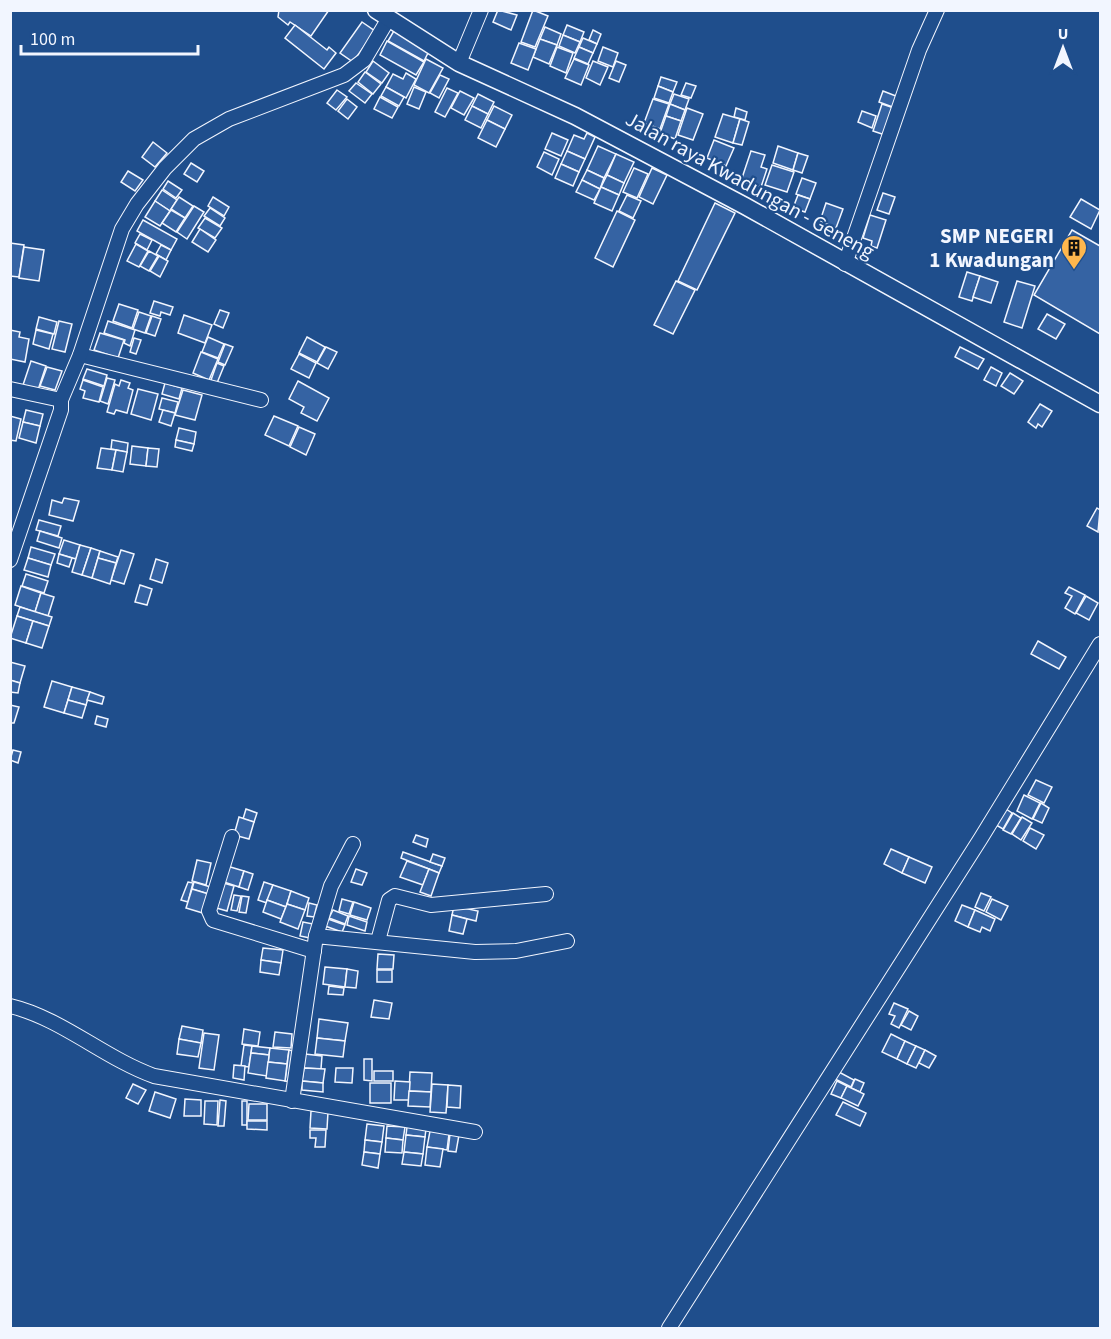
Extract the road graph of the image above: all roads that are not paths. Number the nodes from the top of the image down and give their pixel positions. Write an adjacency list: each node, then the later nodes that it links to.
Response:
1 (481, 10): 4 (street)
2 (937, 10): 5 (street)
3 (382, 14): 4 (main road, Jalan raya Kwadungan - Geneng); 6 (street)
4 (459, 63): 5 (main road, Jalan raya Kwadungan - Geneng)
5 (845, 264): 10 (main road, Jalan raya Kwadungan - Geneng)
6 (80, 355): 8 (street); 9 (street)
7 (10, 389): 8 (street)
8 (61, 400): 11 (street)
9 (261, 400)
10 (1101, 404)
11 (10, 560)
12 (1101, 644): 23 (street)
13 (232, 837): 19 (street)
14 (353, 844): 16 (street)
15 (546, 894): 17 (street)
16 (316, 936): 17 (street); 19 (street)
17 (378, 941): 18 (street)
18 (567, 941)
19 (314, 951): 21 (street)
20 (10, 1006): 21 (street)
21 (292, 1101): 22 (street)
22 (474, 1132)
23 (669, 1329)

